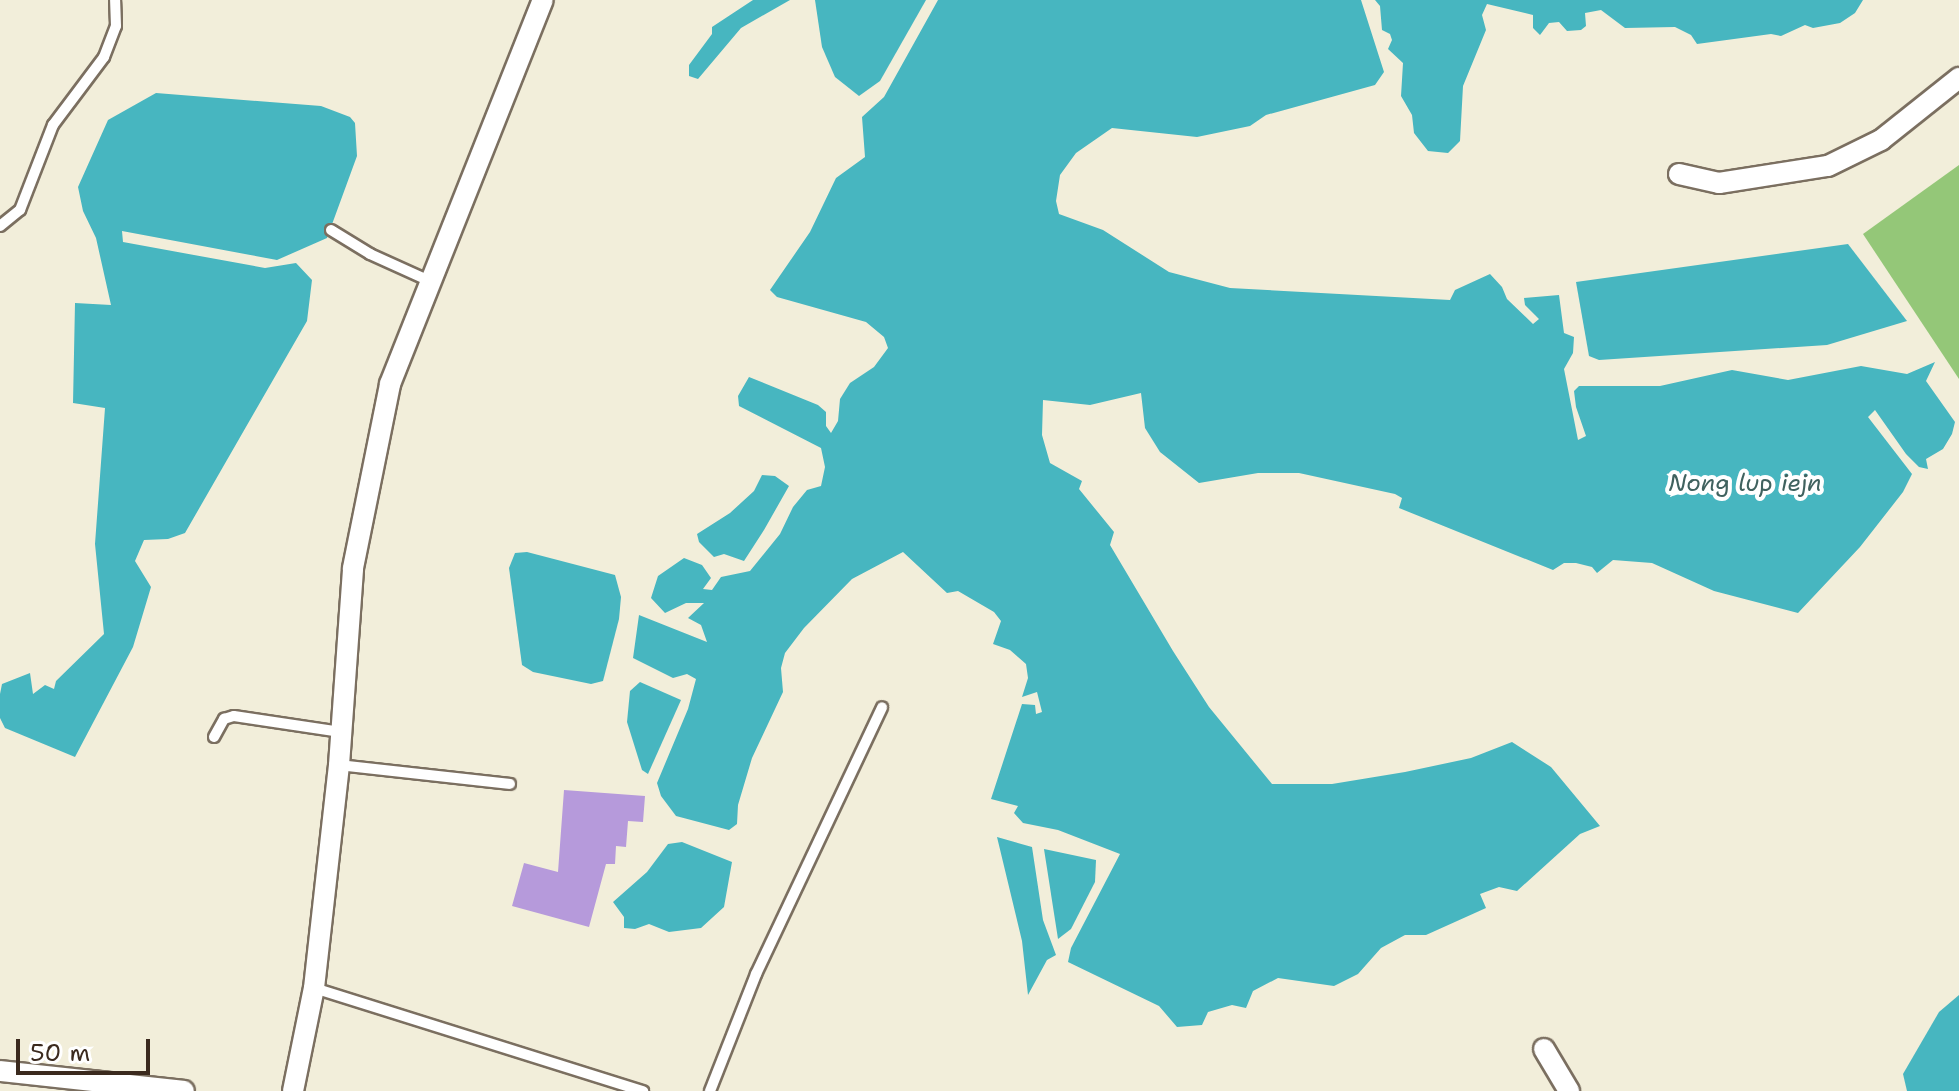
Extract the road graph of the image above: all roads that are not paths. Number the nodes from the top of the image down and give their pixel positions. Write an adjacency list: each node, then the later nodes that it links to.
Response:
1 (115, 0): 5 (lane)
2 (543, 0): 7 (street)
3 (1959, 78): 4 (street)
4 (1679, 174)
5 (0, 226)
6 (331, 230): 7 (lane)
7 (432, 282): 9 (street)
8 (882, 707): 19 (lane)
9 (341, 732): 10 (lane); 11 (street)
10 (214, 737)
11 (339, 765): 12 (lane); 13 (street)
12 (510, 784)
13 (314, 988): 17 (street); 18 (lane)
14 (1544, 1049): 20 (street)
15 (0, 1071): 16 (street)
16 (184, 1091)
17 (293, 1091)
18 (643, 1091)
19 (710, 1091)
20 (1569, 1091)

